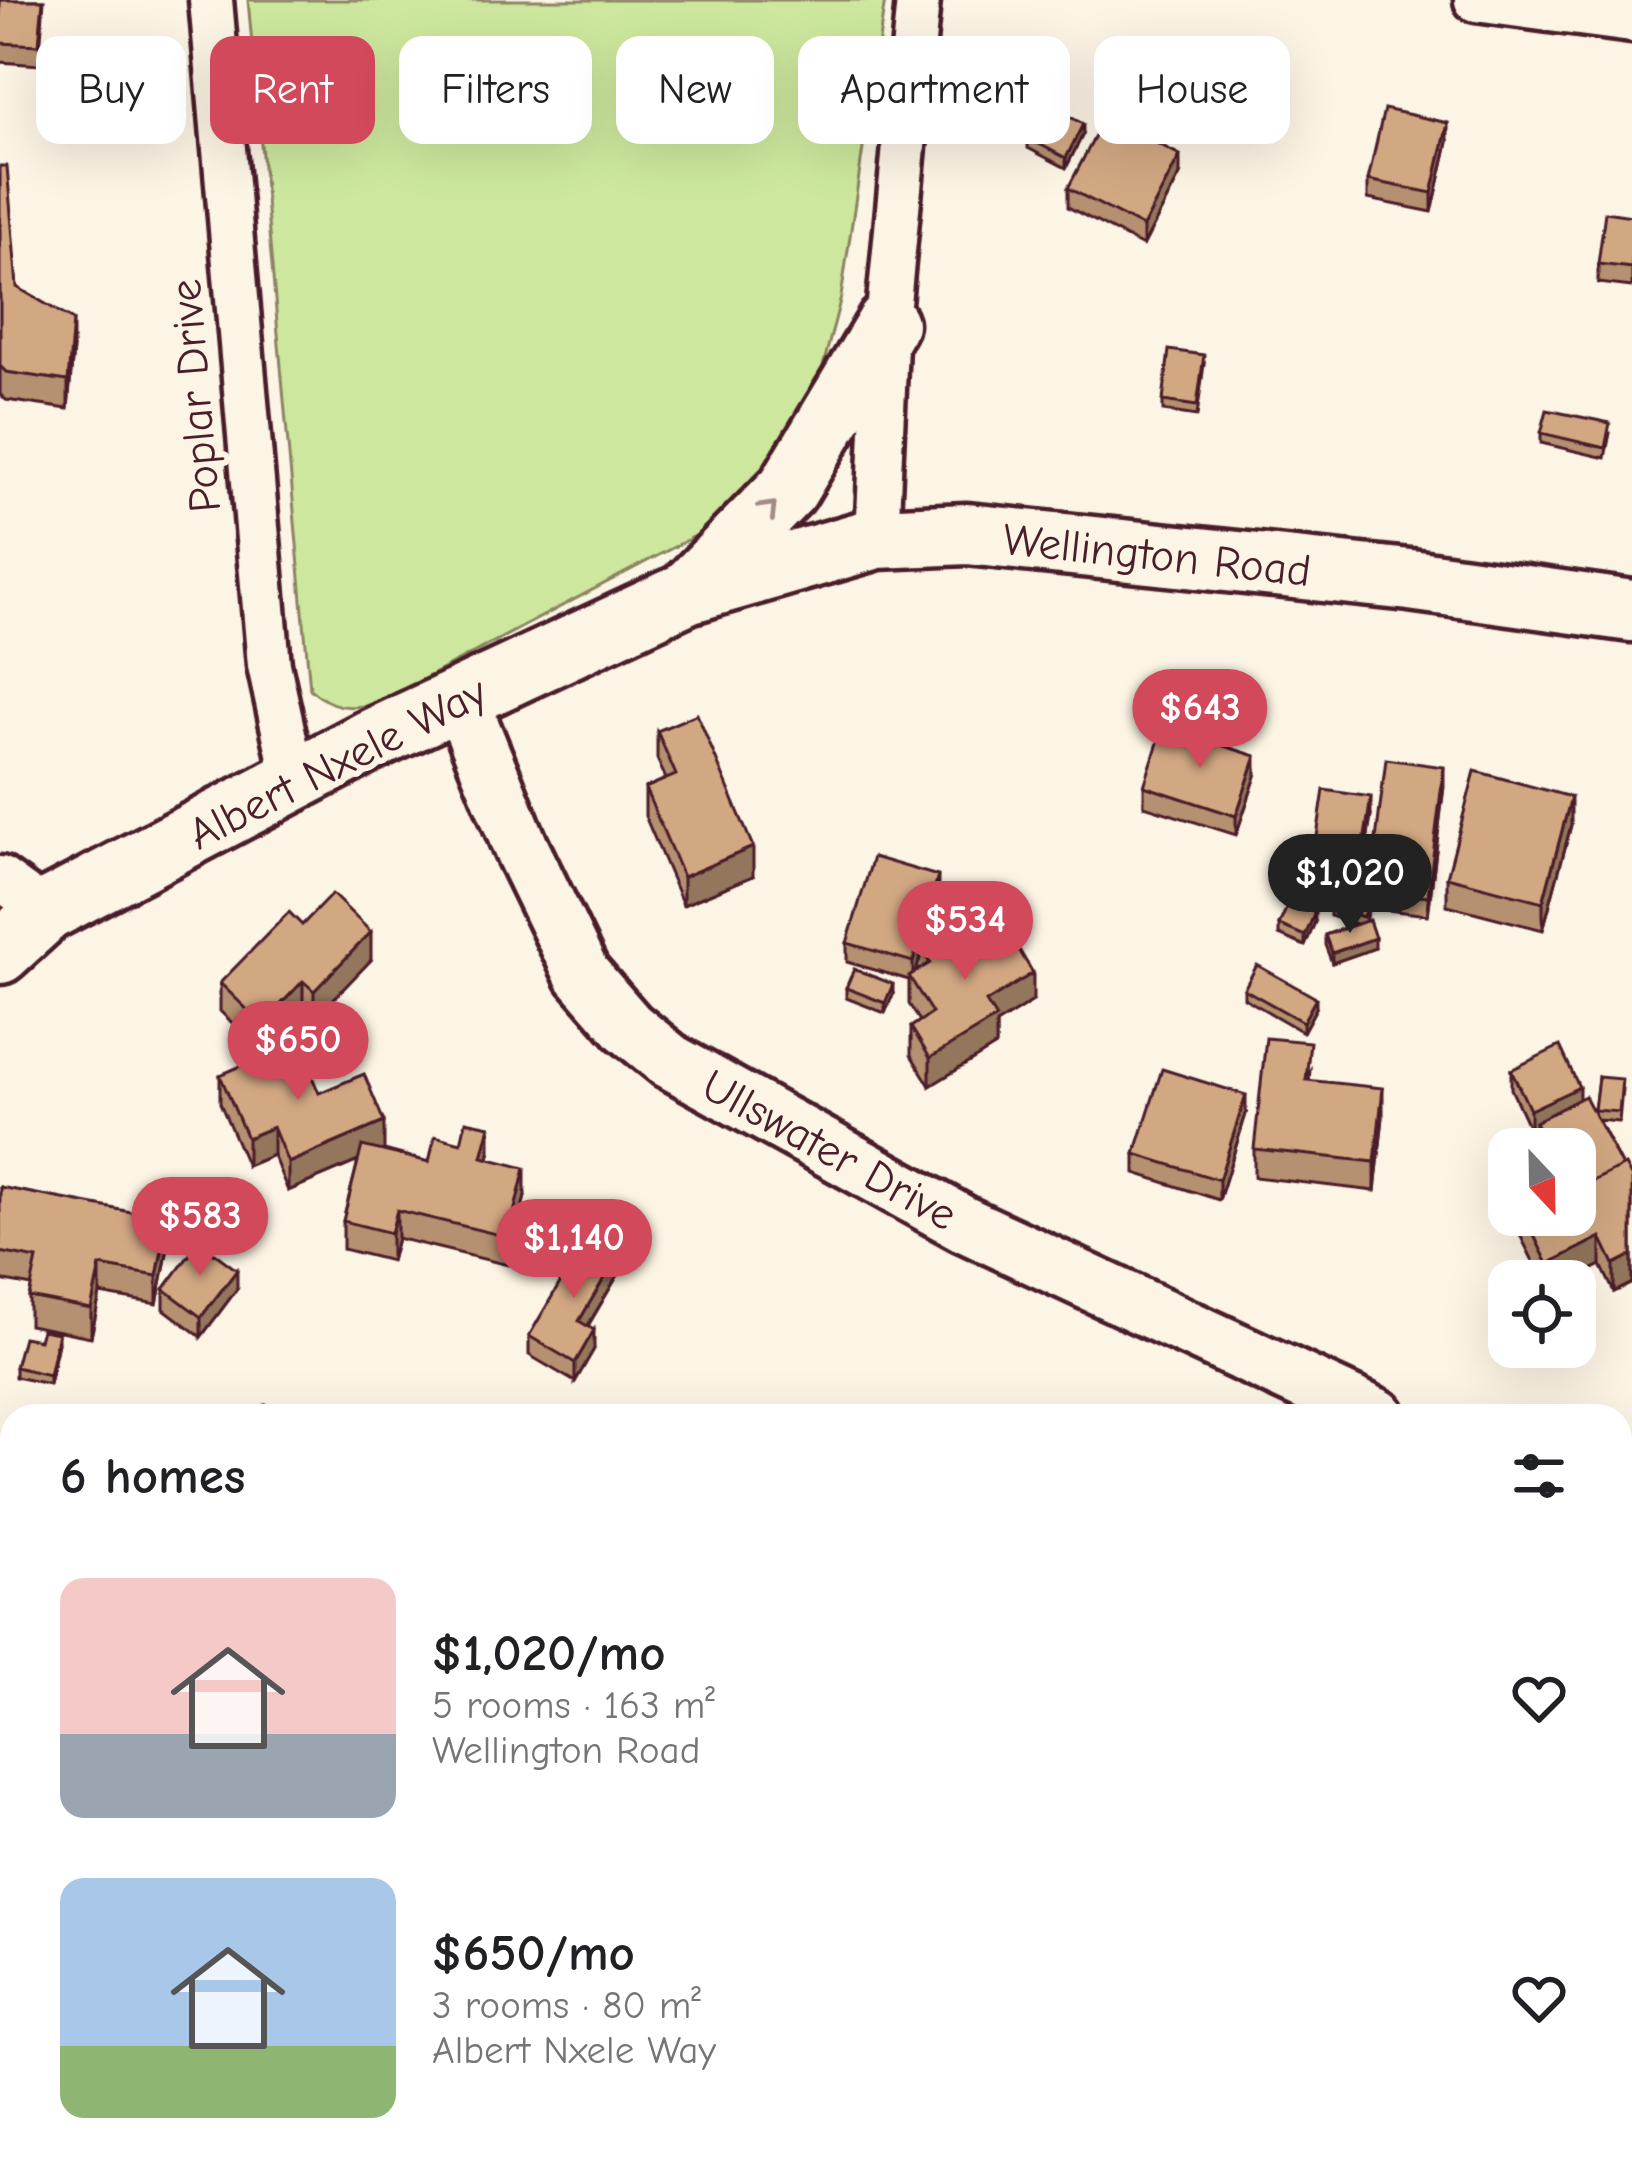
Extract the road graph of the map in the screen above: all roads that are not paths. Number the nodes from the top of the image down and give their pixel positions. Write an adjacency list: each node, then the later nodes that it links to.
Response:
1 (211, 0): 10 (street, Poplar Drive)
2 (918, 0): 5 (street)
3 (1476, 0): 4 (street)
4 (1632, 21)
5 (887, 324): 6 (street); 7 (main road, one-way to 5)
6 (877, 538): 7 (main road, Wellington Road); 8 (main road, Wellington Road)
7 (687, 593): 9 (main road, Albert Nxele Way)
8 (1632, 611)
9 (460, 698): 10 (main road, Albert Nxele Way); 13 (street, Ullswater Drive)
10 (294, 780): 11 (main road, Albert Nxele Way)
11 (23, 894): 12 (main road, Albert Nxele Way)
12 (0, 953)
13 (1351, 1404)

